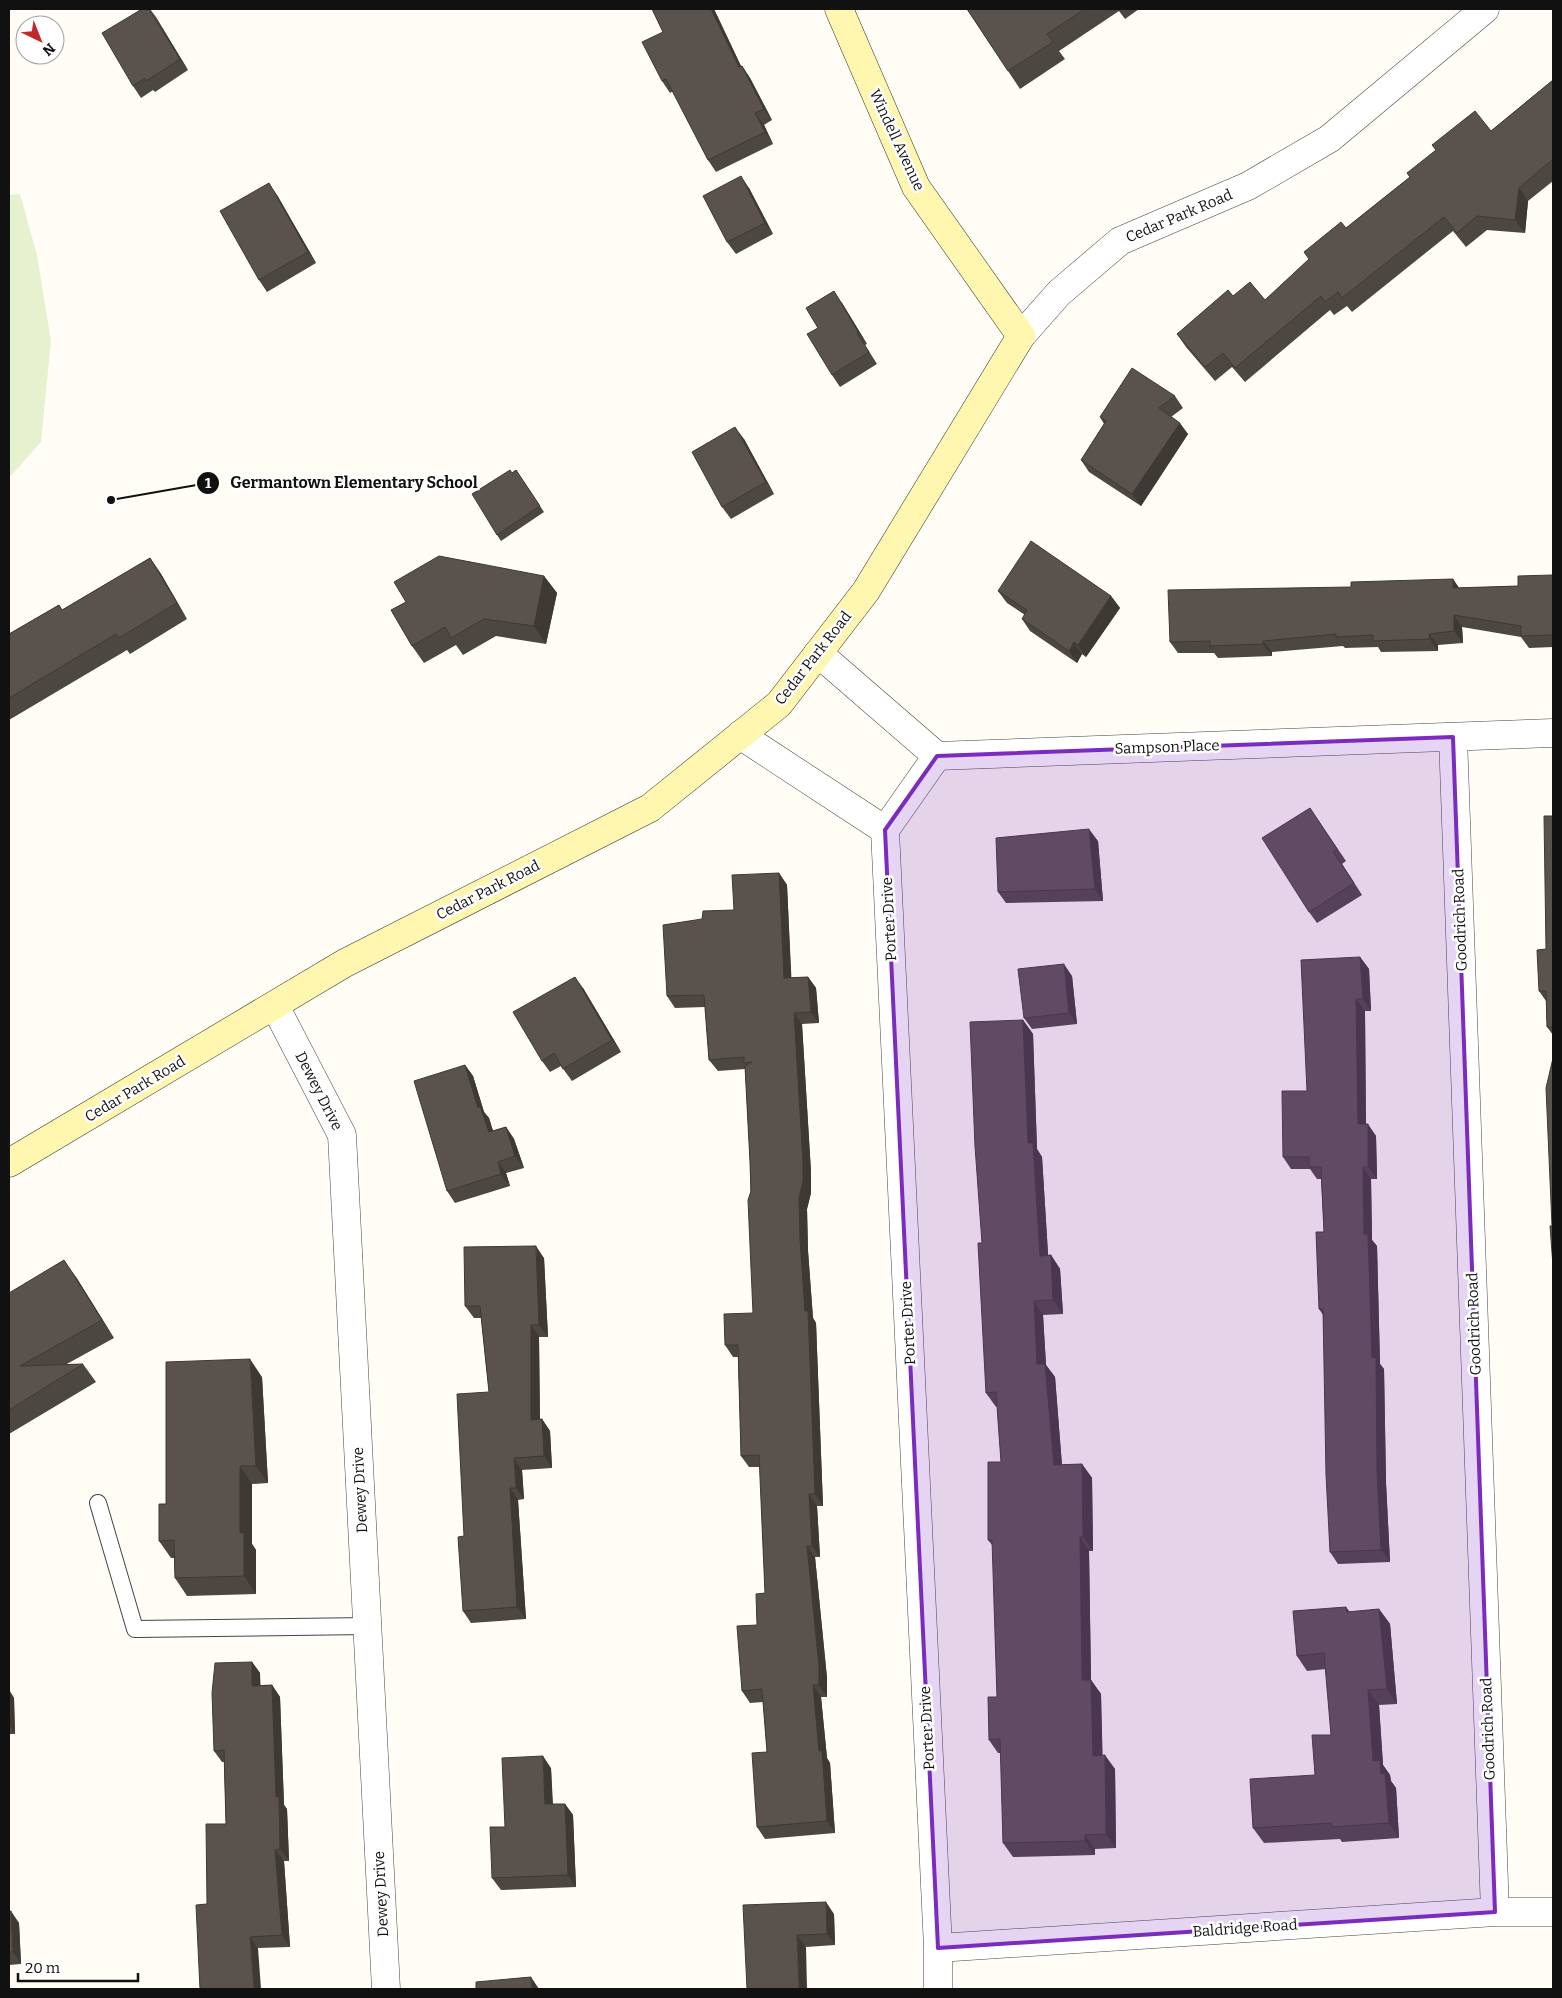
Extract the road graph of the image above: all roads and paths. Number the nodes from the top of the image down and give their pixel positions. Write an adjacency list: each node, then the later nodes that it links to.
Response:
1 (838, 9): 3 (street, Windell Avenue)
2 (1485, 9): 3 (street, Cedar Park Road)
3 (1021, 336): 4 (street, Cedar Park Road)
4 (818, 653): 6 (street, Cedar Park Road); 8 (street)
5 (1553, 733): 7 (street, Sampson Place)
6 (740, 735): 9 (street); 10 (street, Cedar Park Road)
7 (1453, 737): 8 (street, Sampson Place); 14 (street, Goodrich Road)
8 (937, 756): 9 (street)
9 (885, 830): 16 (street, Porter Drive)
10 (275, 1006): 11 (street, Cedar Park Road); 13 (street, Dewey Drive)
11 (9, 1164)
12 (98, 1503): 13 (lane)
13 (367, 1626): 17 (street, Dewey Drive)
14 (1495, 1912): 15 (street, Baldridge Road); 16 (street, Baldridge Road)
15 (1553, 1912)
16 (938, 1948): 18 (street, Porter Drive)
17 (386, 1989)
18 (938, 1989)

